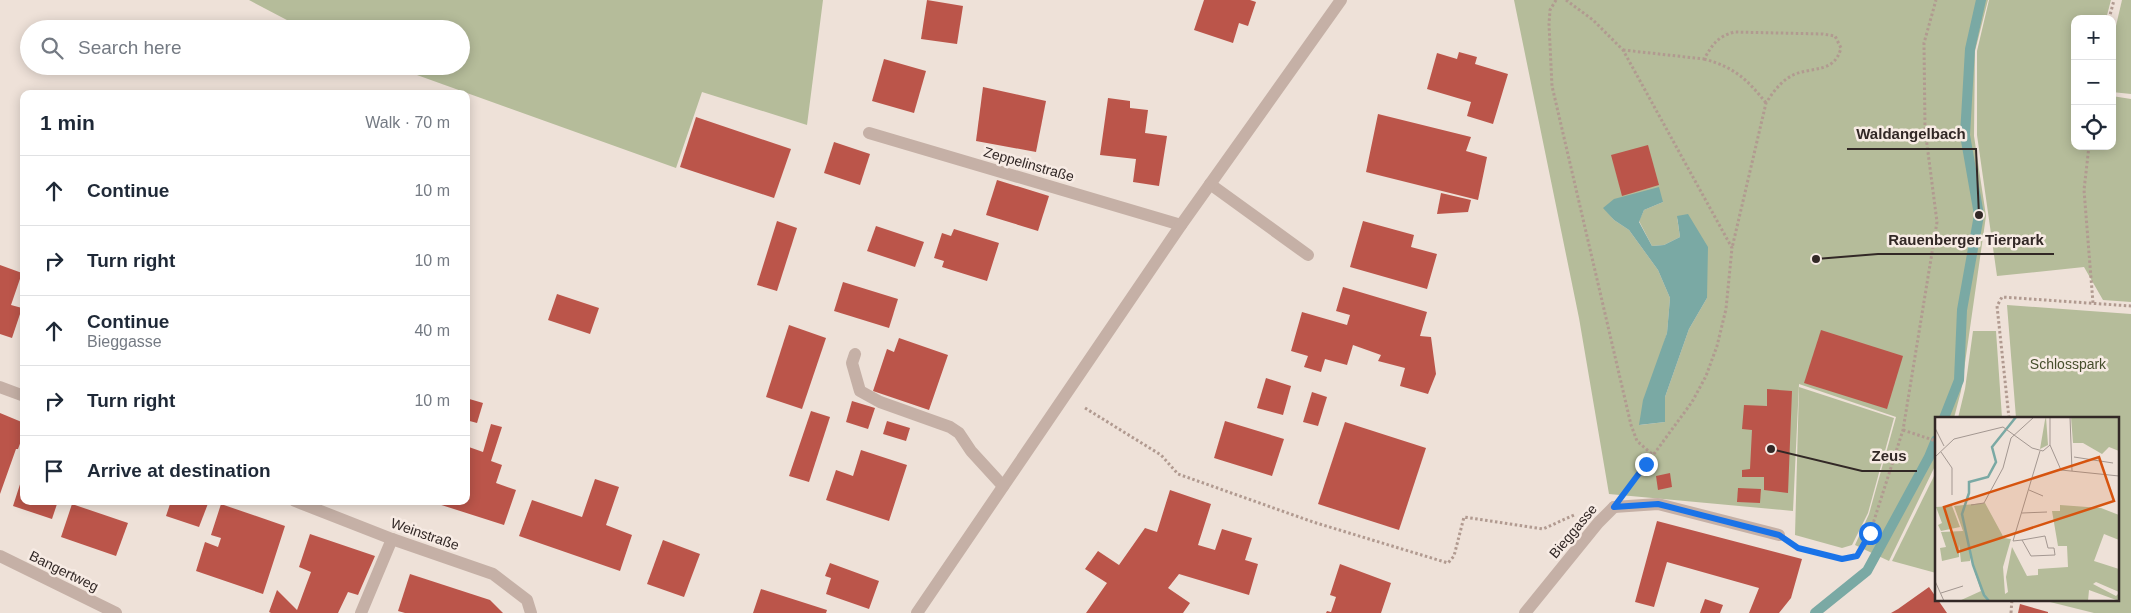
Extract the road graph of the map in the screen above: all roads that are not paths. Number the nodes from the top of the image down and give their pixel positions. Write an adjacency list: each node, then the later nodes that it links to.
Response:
1 (1341, 0): 3 (street)
2 (869, 133): 4 (street, Zeppelinstraße)
3 (1210, 184): 4 (street); 5 (street)
4 (1182, 225): 9 (street)
5 (1308, 256)
6 (855, 354): 9 (street)
7 (0, 387): 8 (street)
8 (20, 394)
9 (1003, 486): 17 (street)
10 (305, 505): 12 (street, Weinstraße)
11 (1779, 535): 18 (street, Bieggasse)
12 (392, 539): 15 (street); 16 (street, Weinstraße)
13 (0, 556): 14 (street, Bangertweg)
14 (116, 613)
15 (361, 613)
16 (531, 613)
17 (917, 613)
18 (1525, 613)

